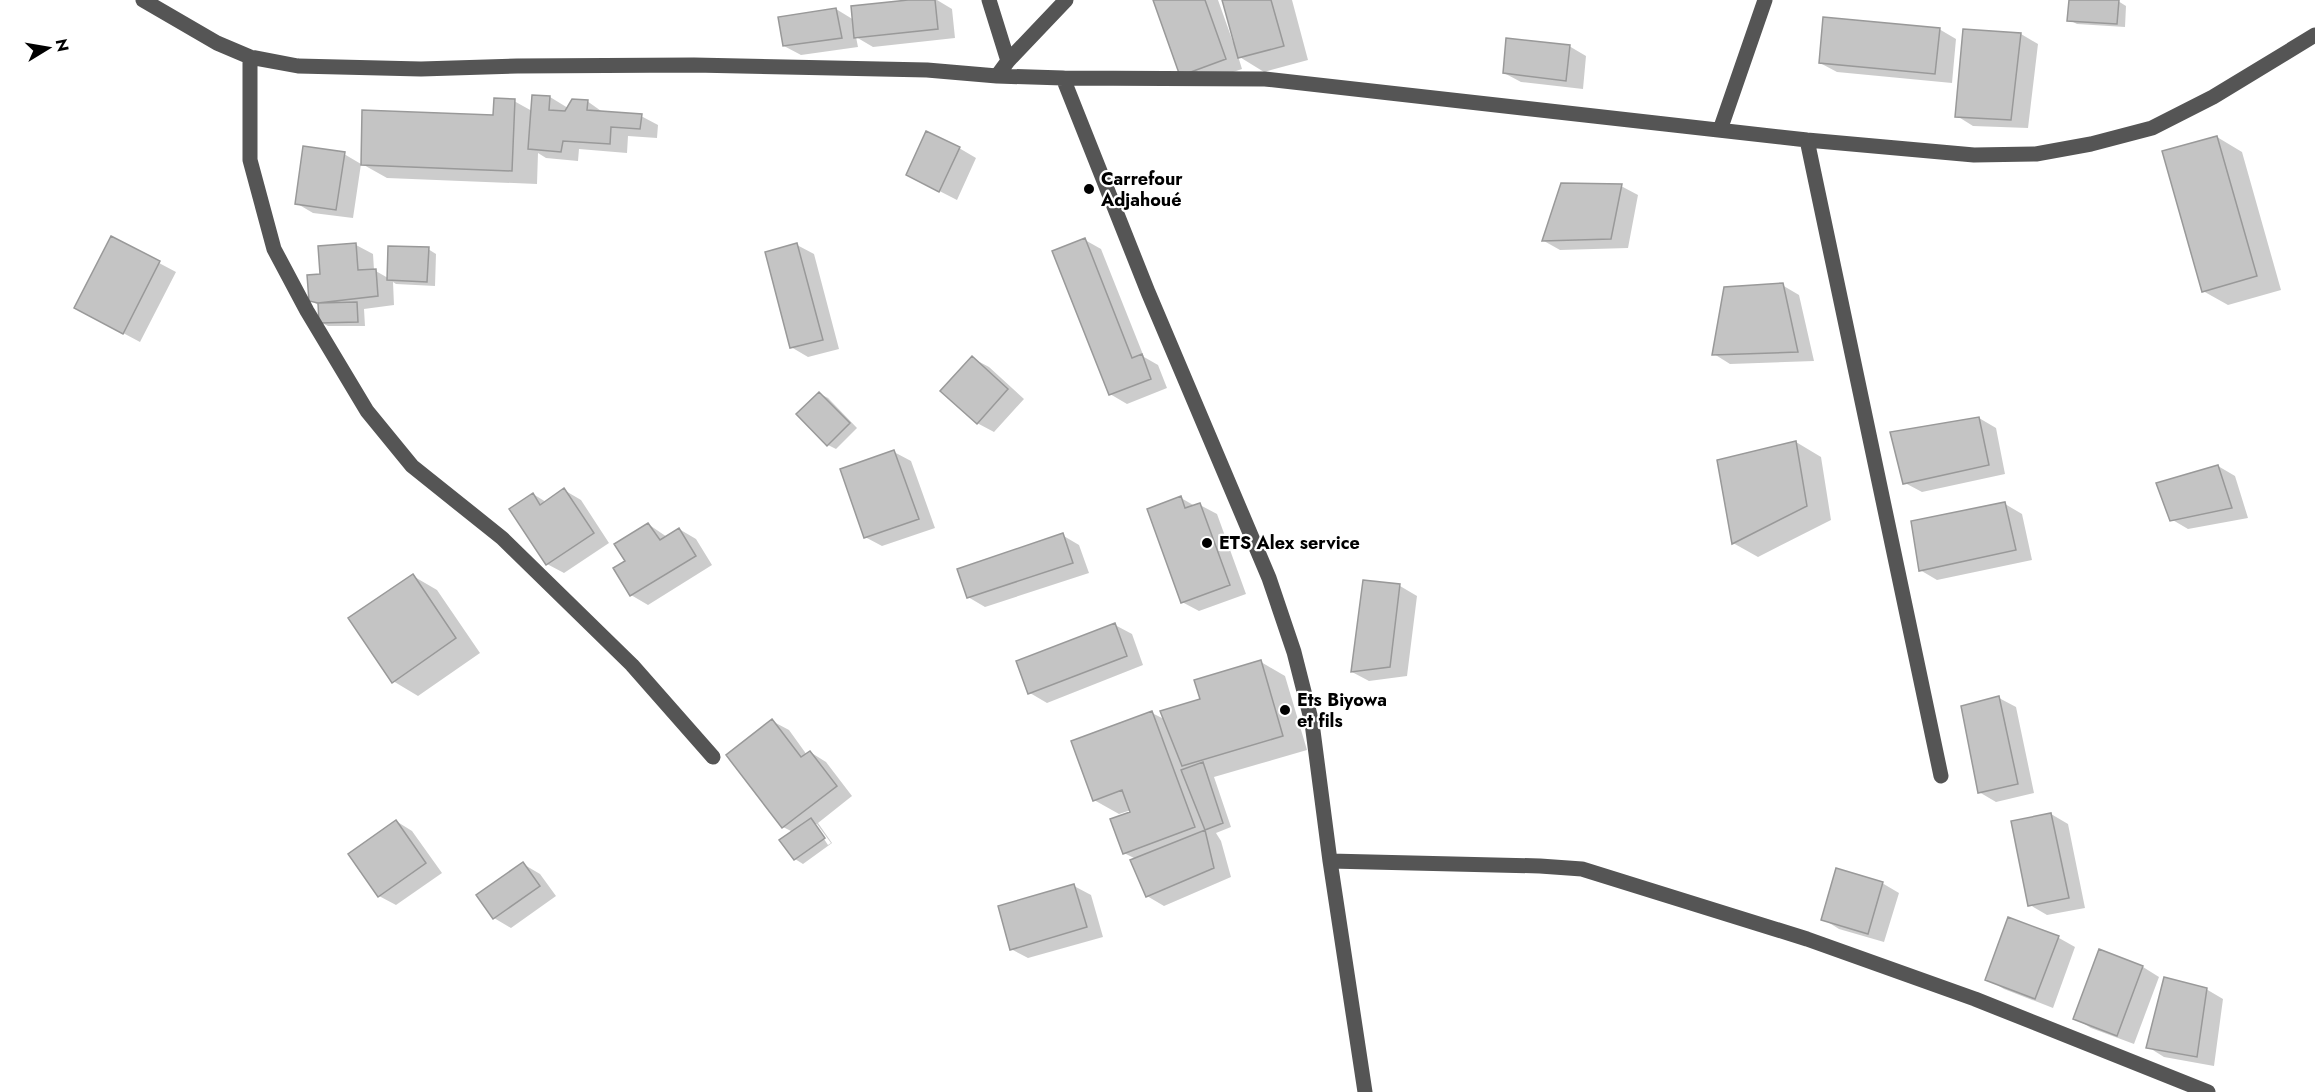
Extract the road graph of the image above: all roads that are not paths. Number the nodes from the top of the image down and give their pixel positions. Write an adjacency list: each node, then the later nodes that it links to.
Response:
1 (143, 0): 6 (street)
2 (989, 0): 7 (street)
3 (1066, 0): 7 (street)
4 (1765, 0): 10 (street)
5 (2315, 35): 11 (street)
6 (250, 57): 8 (street); 12 (street)
7 (1008, 61): 8 (street)
8 (997, 76): 9 (street)
9 (1064, 78): 10 (street); 14 (street)
10 (1720, 130): 11 (street)
11 (1807, 140): 13 (street)
12 (714, 756)
13 (1941, 776)
14 (1330, 861): 15 (street); 16 (street)
15 (1365, 1092)
16 (2208, 1092)

